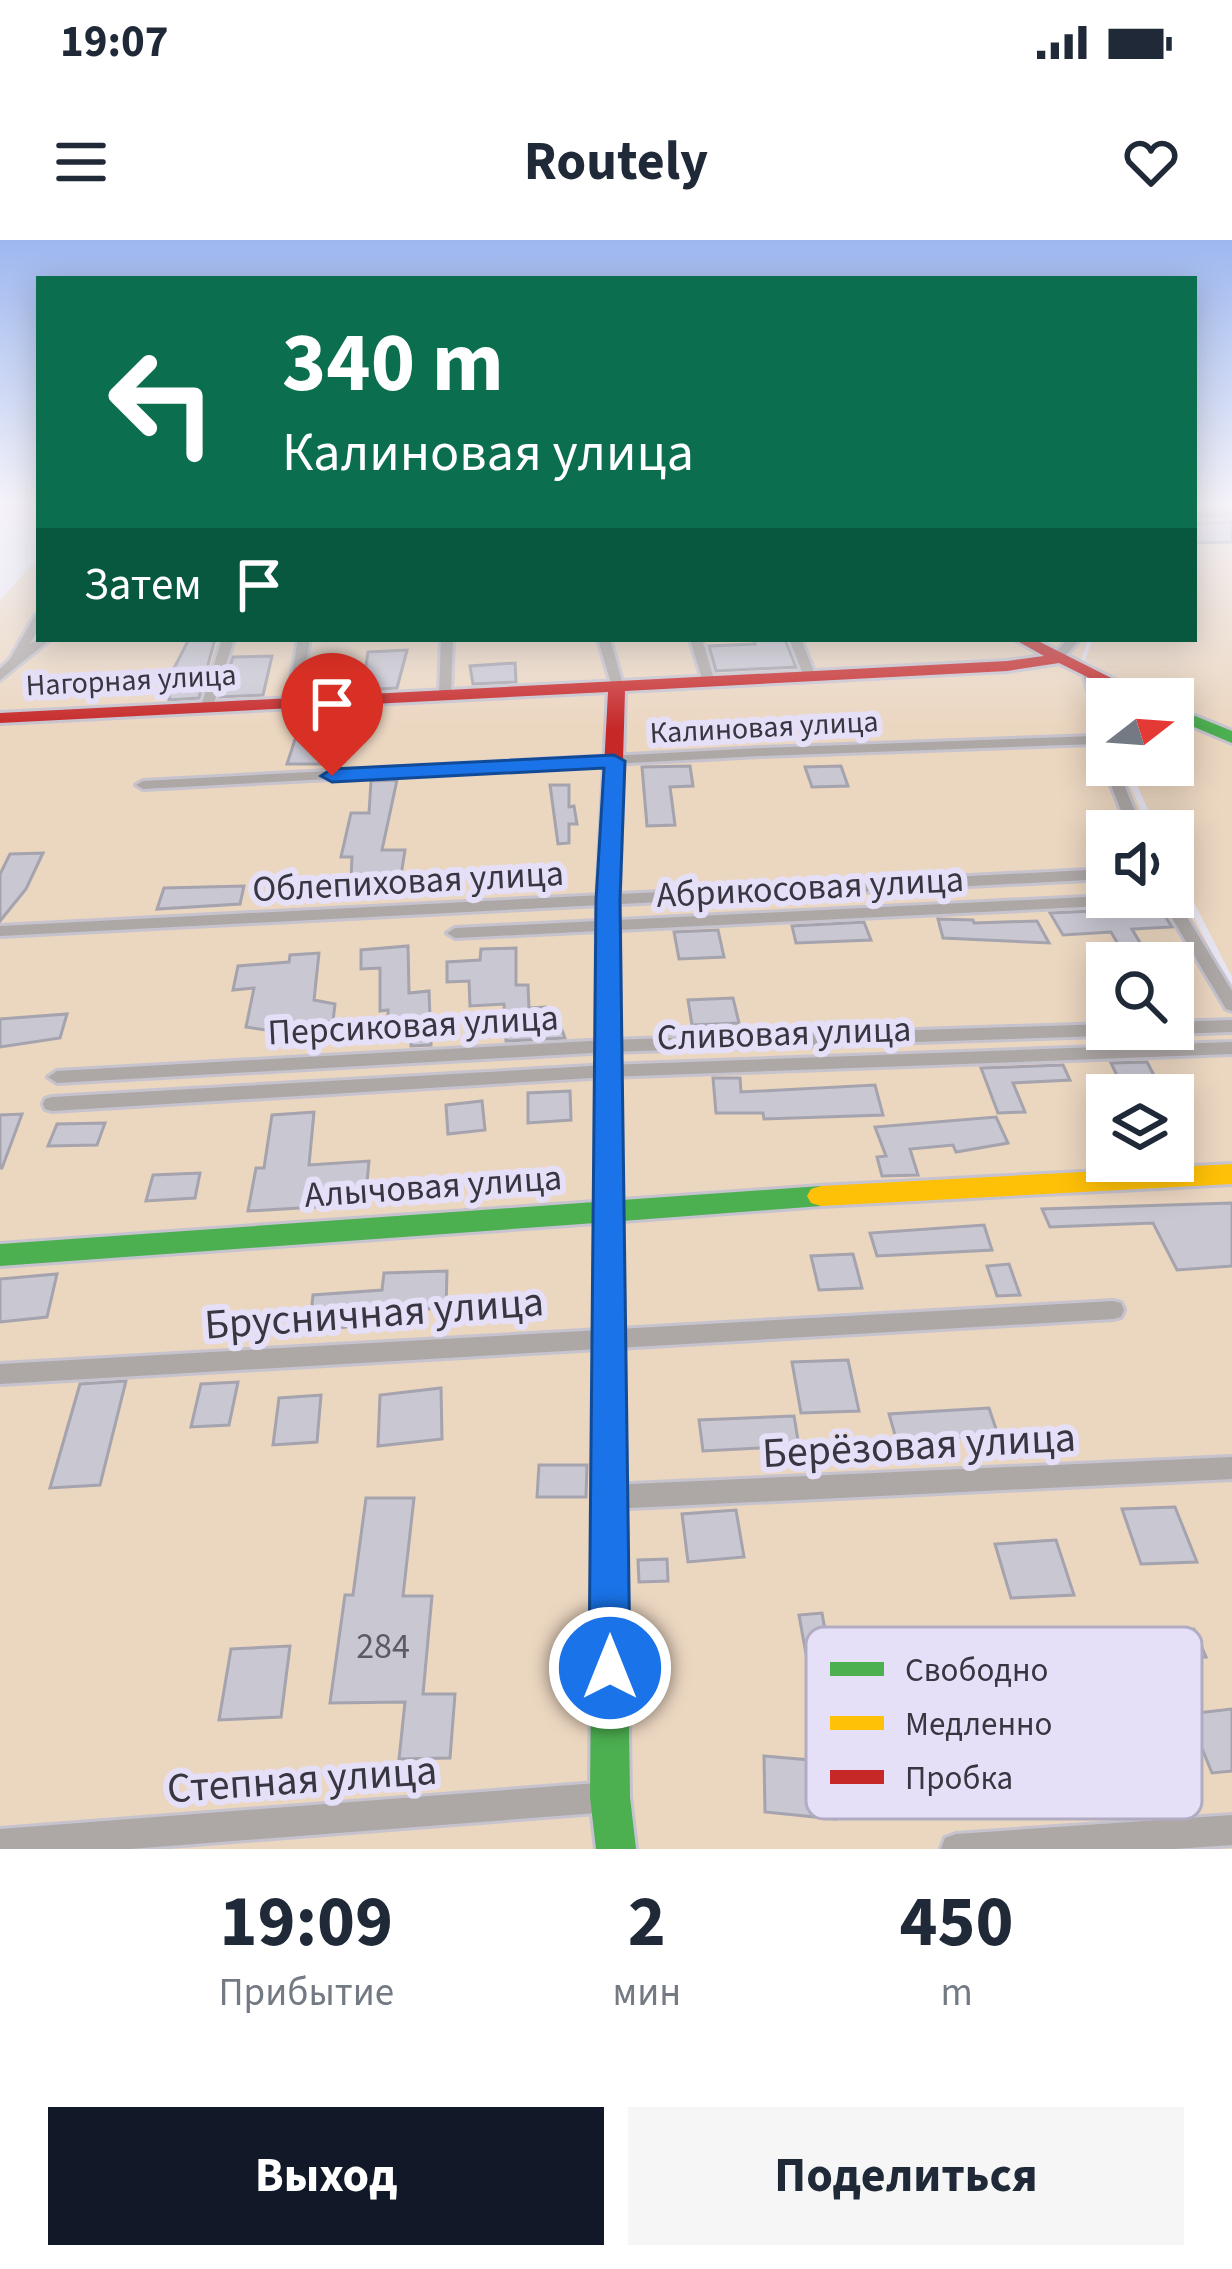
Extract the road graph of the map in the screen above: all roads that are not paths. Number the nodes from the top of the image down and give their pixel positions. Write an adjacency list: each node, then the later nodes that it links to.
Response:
1 (36, 622): 12 (street)
2 (41, 642): 12 (street)
3 (227, 642): 22 (street)
4 (303, 642): 21 (street)
5 (447, 642): 20 (street)
6 (605, 642): 19 (street)
7 (697, 642): 18 (street)
8 (796, 642): 13 (street)
9 (1027, 642): 11 (street)
10 (1071, 642): 11 (street)
11 (1055, 659): 13 (street, Нагорная улица); 14 (street)
12 (15, 661): 15 (street)
13 (809, 674): 18 (street, Нагорная улица)
14 (1089, 674): 16 (street); 17 (street)
15 (0, 676)
16 (1090, 678)
17 (1098, 678)
18 (708, 679): 19 (street, Нагорная улица)
19 (617, 684): 20 (street, Нагорная улица); 27 (street)
20 (445, 693): 21 (street, Нагорная улица)
21 (293, 701): 22 (street, Нагорная улица)
22 (207, 706): 23 (street, Нагорная улица)
23 (0, 718)
24 (1194, 721): 25 (street)
25 (1232, 738)
26 (1086, 741): 27 (street, Калиновая улица)
27 (614, 761): 28 (street, Калиновая улица); 31 (street)
28 (143, 785)
29 (1086, 876): 31 (street, Облепиховая улица)
30 (1086, 899): 31 (street, Абрикосовая улица)
31 (608, 913): 33 (street, Облепиховая улица); 34 (street, Абрикосовая улица); 40 (street)
32 (1180, 918): 35 (street)
33 (0, 931)
34 (454, 933)
35 (1232, 1005)
36 (1232, 1026): 37 (street)
37 (1194, 1027)
38 (1086, 1032): 40 (street, Персиковая улица)
39 (1232, 1048): 40 (street, Сливовая улица)
40 (608, 1059): 41 (street, Персиковая улица); 42 (street, Сливовая улица); 44 (street)
41 (57, 1077)
42 (52, 1104)
43 (1232, 1174): 44 (street, Алычовая улица)
44 (609, 1208): 45 (street, Алычовая улица); 47 (street)
45 (0, 1255)
46 (1113, 1310): 47 (street, Брусничная улица)
47 (609, 1336): 48 (street, Брусничная улица); 50 (street)
48 (0, 1374)
49 (1232, 1468): 50 (street, Берёзовая улица)
50 (609, 1497): 51 (street)
51 (610, 1797): 53 (street, Степная улица); 54 (street)
52 (1232, 1830): 55 (street)
53 (0, 1844)
54 (616, 1849)
55 (956, 1849)

